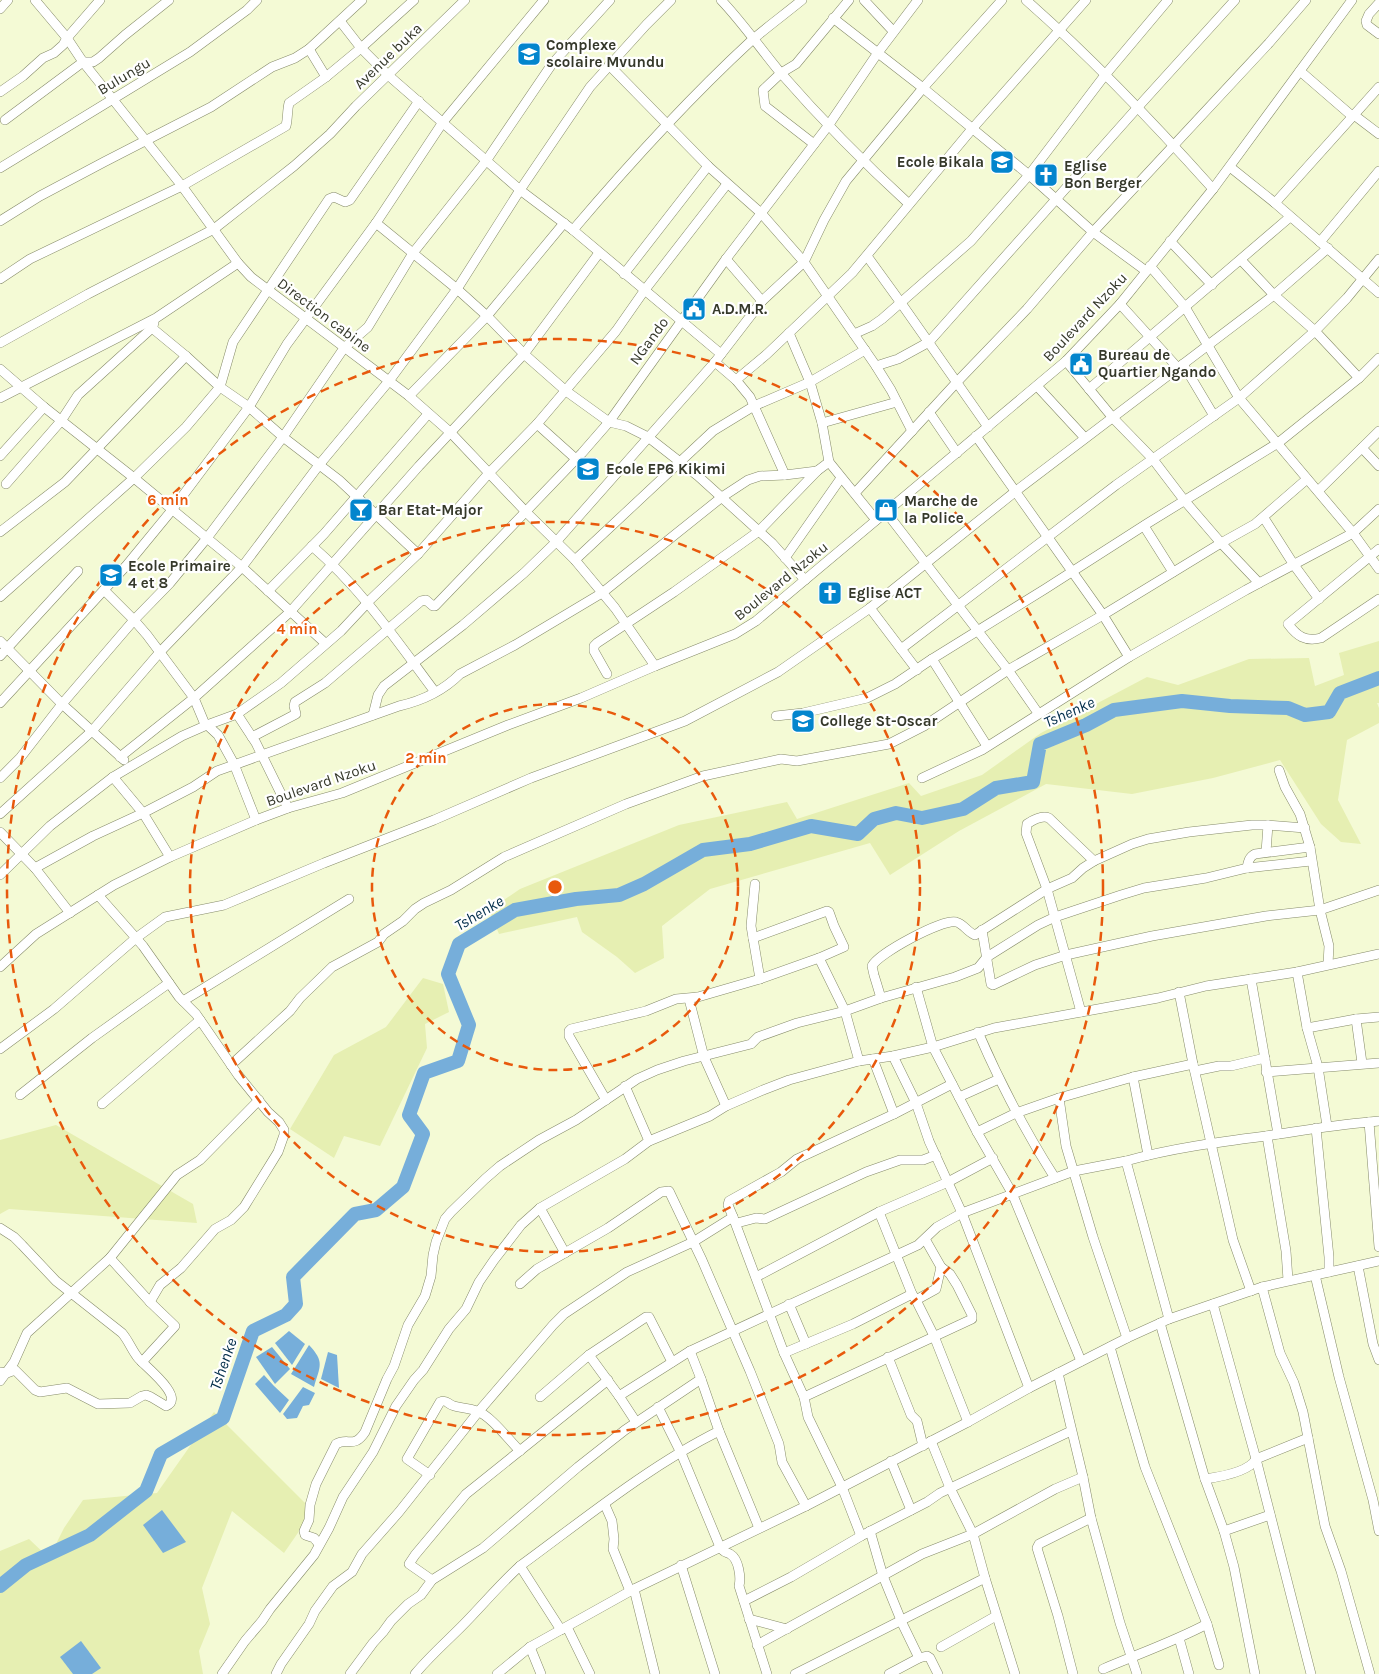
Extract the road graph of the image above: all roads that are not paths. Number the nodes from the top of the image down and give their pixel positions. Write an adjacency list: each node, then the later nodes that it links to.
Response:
1 (8, 0): 25 (street)
2 (35, 0): 31 (street, Direction cabine)
3 (100, 0): 31 (street)
4 (169, 0): 36 (street)
5 (257, 0): 46 (street, Bulungu)
6 (362, 0): 27 (street)
7 (414, 0): 33 (street)
8 (465, 0): 40 (street, Avenue buka)
9 (544, 0): 51 (street)
10 (610, 0): 59 (street)
11 (671, 0): 37 (street)
12 (802, 0): 32 (street)
13 (850, 0): 26 (street)
14 (864, 0): 29 (street)
15 (918, 0): 29 (street, NGando)
16 (1002, 0): 44 (street)
17 (1026, 0): 28 (street)
18 (1086, 0): 28 (street)
19 (1168, 0): 41 (street)
20 (1235, 0): 48 (street)
21 (1306, 0): 58 (street)
22 (1352, 0): 38 (street, Boulevard Nzoku)
23 (725, 1): 32 (street)
24 (1379, 3): 30 (street)
25 (0, 9)
26 (833, 18): 35 (street); 39 (street)
27 (340, 21): 33 (street); 34 (street)
28 (1060, 30): 41 (street); 54 (street)
29 (893, 32): 35 (street, NGando)
30 (1379, 34)
31 (67, 38): 36 (street, Direction cabine); 45 (street)
32 (753, 40): 39 (street); 52 (street)
33 (362, 48): 40 (street); 42 (street)
34 (309, 49): 42 (street); 56 (street)
35 (877, 54): 44 (street); 53 (street, NGando)
36 (83, 62): 46 (street, Direction cabine); 50 (street)
37 (609, 65): 52 (street); 69 (street)
38 (1300, 71): 49 (street); 62 (street, Boulevard Nzoku)
39 (781, 73): 53 (street); 57 (street)
40 (388, 75): 47 (street); 78 (street, Avenue buka)
41 (1106, 75): 48 (street); 65 (street)
42 (326, 77): 67 (street)
43 (1379, 87): 49 (street)
44 (923, 88): 54 (street); 60 (street)
45 (0, 92)
46 (113, 98): 56 (street, Direction cabine); 63 (street, Bulungu)
47 (419, 101): 51 (street); 98 (street)
48 (1138, 107): 58 (street); 70 (street)
49 (1353, 116): 55 (street); 71 (street)
50 (6, 120)
51 (443, 122): 59 (street); 76 (street)
52 (666, 125): 61 (street); 79 (street)
53 (828, 126): 57 (street, NGando); 60 (street)
54 (972, 129): 65 (street); 72 (street)
55 (1379, 134)
56 (146, 141): 67 (street, Direction cabine); 75 (street)
57 (814, 144): 73 (street, NGando)
58 (1173, 145): 68 (street); 80 (street)
59 (486, 161): 69 (street); 84 (street)
60 (863, 161): 72 (street); 90 (street)
61 (708, 166): 66 (street); 93 (street)
62 (1230, 167): 68 (street, Boulevard Nzoku); 71 (street)
63 (0, 168)
64 (1379, 171): 82 (street)
65 (1029, 175): 70 (street); 104 (street)
66 (727, 184): 73 (street); 99 (street)
67 (182, 186): 78 (street, Direction cabine); 94 (street)
68 (1213, 189): 81 (street, Boulevard Nzoku)
69 (520, 190): 77 (street); 97 (street)
70 (1057, 199): 80 (street); 116 (street)
71 (1275, 203): 74 (street)
72 (909, 204): 86 (street)
73 (761, 213): 87 (street, NGando); 90 (street)
74 (1290, 217): 82 (street); 89 (street)
75 (0, 221)
76 (376, 222): 84 (street); 109 (street)
77 (564, 223): 79 (street); 107 (street)
78 (214, 228): 91 (street, Direction cabine); 117 (street, Avenue buka)
79 (573, 230): 85 (street)
80 (1093, 232): 92 (street); 133 (street)
81 (1170, 241): 92 (street, Boulevard Nzoku); 96 (street)
82 (1320, 242): 83 (street)
83 (1328, 248): 95 (street); 101 (street)
84 (413, 253): 97 (street); 119 (street)
85 (599, 253): 93 (street); 121 (street)
86 (867, 256): 102 (street); 104 (street)
87 (726, 259): 103 (street); 110 (street, NGando)
88 (1379, 259): 95 (street)
89 (1241, 260): 96 (street); 101 (street)
90 (804, 262): 102 (street); 103 (street)
91 (238, 263): 98 (street, Direction cabine); 108 (street)
92 (1148, 269): 105 (street, Boulevard Nzoku); 106 (street)
93 (624, 274): 99 (street)
94 (0, 279)
95 (1362, 279): 100 (street); 112 (street)
96 (1212, 285): 106 (street)
97 (457, 289): 107 (street); 131 (street)
98 (267, 290): 109 (street, Direction cabine); 136 (street)
99 (644, 291): 110 (street); 138 (street)
100 (1379, 293)
101 (1274, 295): 112 (street); 118 (street)
102 (827, 296): 113 (street); 114 (street)
103 (762, 301): 123 (street)
104 (901, 303): 114 (street); 116 (street)
105 (1120, 304): 115 (street); 125 (street, Boulevard Nzoku)
106 (1186, 307): 115 (street); 118 (street)
107 (487, 316): 121 (street); 139 (street)
108 (156, 318): 111 (street); 135 (street)
109 (306, 320): 119 (street, Direction cabine); 145 (street)
110 (681, 320): 123 (street); 151 (street, NGando)
111 (152, 328): 122 (street); 150 (street)
112 (1315, 331): 129 (street); 141 (street)
113 (789, 332): 130 (street); 132 (street)
114 (854, 334): 120 (street)
115 (1151, 337): 127 (street); 137 (street)
116 (929, 342): 126 (street); 133 (street)
117 (0, 343)
118 (1208, 344): 127 (street); 141 (street)
119 (344, 348): 131 (street, Direction cabine); 159 (street)
120 (865, 350): 126 (street); 132 (street)
121 (524, 354): 138 (street); 157 (street)
122 (186, 356): 136 (street); 164 (street)
123 (718, 358): 130 (street); 160 (street)
124 (1379, 358): 129 (street)
125 (1066, 361): 134 (street, Boulevard Nzoku); 137 (street)
126 (876, 366): 142 (street)
127 (1180, 366): 148 (street); 149 (street)
128 (0, 369): 135 (street)
129 (1359, 378): 162 (street)
130 (736, 380): 143 (street)
131 (389, 381): 139 (street, Direction cabine); 171 (street)
132 (810, 382): 143 (street); 152 (street)
133 (956, 383): 146 (street); 154 (street)
134 (1037, 386): 154 (street, Boulevard Nzoku); 161 (street)
135 (21, 387): 140 (street); 144 (street)
136 (220, 387): 145 (street); 176 (street)
137 (1089, 389): 149 (street)
138 (566, 391): 151 (street); 153 (street)
139 (409, 396): 147 (street, Direction cabine)
140 (0, 398)
141 (1239, 398): 148 (street); 162 (street)
142 (897, 402): 152 (street); 155 (street)
143 (754, 406): 169 (street); 175 (street)
144 (44, 407): 150 (street); 166 (street)
145 (250, 407): 159 (street); 187 (street)
146 (929, 412): 155 (street); 165 (street)
147 (428, 414): 157 (street, Direction cabine); 183 (street)
148 (1214, 416): 167 (street)
149 (1113, 418): 161 (street); 167 (street)
150 (62, 421): 164 (street); 179 (street)
151 (608, 422): 160 (street); 168 (street, NGando)
152 (822, 423): 170 (street)
153 (537, 424): 168 (street); 174 (street)
154 (988, 427): 158 (street, Boulevard Nzoku)
155 (912, 430): 182 (street)
156 (1379, 432): 163 (street)
157 (451, 433): 174 (street, Direction cabine); 190 (street)
158 (976, 436): 165 (street, Boulevard Nzoku); 180 (street)
159 (283, 437): 171 (street); 198 (street)
160 (648, 437): 169 (street); 199 (street)
161 (1085, 438): 180 (street)
162 (1278, 444): 178 (street); 185 (street)
163 (1362, 448): 172 (street); 181 (street)
164 (96, 449): 176 (street); 195 (street)
165 (957, 452): 189 (street, Boulevard Nzoku)
166 (0, 456)
167 (1152, 458): 185 (street); 197 (street)
168 (576, 459): 188 (street, NGando)
169 (681, 462): 184 (street); 206 (street)
170 (829, 462): 173 (street); 177 (street)
171 (319, 465): 183 (street); 210 (street)
172 (1379, 466)
173 (817, 471): 175 (street); 194 (street)
174 (489, 473): 188 (street, Direction cabine); 203 (street)
175 (786, 475): 184 (street)
176 (134, 478): 187 (street); 220 (street)
177 (841, 478): 182 (street); 205 (street)
178 (1307, 479): 181 (street); 191 (street)
179 (6, 484)
180 (1016, 491): 197 (street); 208 (street)
181 (1318, 491): 196 (street)
182 (855, 493): 192 (street)
183 (357, 496): 190 (street); 201 (street)
184 (722, 497): 194 (street); 219 (street)
185 (1184, 500): 193 (street); 200 (street)
186 (1379, 509): 196 (street)
187 (172, 510): 198 (street); 217 (street)
188 (526, 512): 199 (street, Direction cabine); 230 (street, NGando)
189 (886, 512): 192 (street, Boulevard Nzoku); 208 (street)
190 (376, 514): 203 (street); 207 (street)
191 (1264, 518): 200 (street); 209 (street)
192 (876, 520): 215 (street, Boulevard Nzoku)
193 (1144, 526): 213 (street); 214 (street)
194 (759, 531): 205 (street); 229 (street)
195 (0, 532)
196 (1353, 533): 204 (street); 209 (street)
197 (1048, 537): 213 (street); 224 (street)
198 (207, 538): 210 (street); 228 (street)
199 (556, 542): 206 (street, Direction cabine); 240 (street)
200 (1221, 543): 214 (street); 216 (street)
201 (312, 546): 207 (street); 218 (street)
202 (1379, 550): 204 (street)
203 (418, 554): 223 (street)
204 (1371, 556): 211 (street); 221 (street)
205 (785, 558): 215 (street)
206 (575, 560): 219 (street, Direction cabine)
207 (332, 564): 223 (street); 226 (street)
208 (926, 564): 224 (street); 225 (street)
209 (1294, 565): 216 (street); 221 (street)
210 (242, 567): 218 (street); 236 (street)
211 (1379, 569)
212 (78, 571): 234 (street)
213 (1072, 571): 227 (street); 231 (street)
214 (1173, 572): 227 (street)
215 (805, 580): 241 (street, Boulevard Nzoku)
216 (1259, 583): 238 (street)
217 (104, 590): 228 (street); 242 (street)
218 (268, 591): 226 (street)
219 (602, 593): 229 (street, Direction cabine); 246 (street)
220 (0, 597)
221 (1319, 598): 222 (street)
222 (1379, 600)
223 (367, 602): 230 (street); 233 (street)
224 (957, 605): 231 (street); 235 (street)
225 (870, 608): 235 (street); 292 (street)
226 (290, 612): 233 (street); 247 (street)
227 (1103, 615): 238 (street); 244 (street)
228 (134, 620): 236 (street); 250 (street)
229 (626, 624): 241 (street, Direction cabine); 245 (street)
230 (388, 629): 240 (street); 257 (street)
231 (977, 631): 239 (street); 244 (street)
232 (0, 641): 234 (street)
233 (325, 643): 252 (street)
234 (8, 648): 237 (street); 242 (street)
235 (901, 649): 243 (street)
236 (160, 652): 247 (street); 256 (street)
237 (0, 656)
238 (1129, 656): 251 (street)
239 (932, 659): 243 (street); 249 (street)
240 (413, 663): 246 (street); 253 (street)
241 (655, 666): 267 (street, Boulevard Nzoku)
242 (30, 670): 248 (street); 250 (street)
243 (917, 670): 254 (street)
244 (1008, 670): 249 (street); 251 (street)
245 (607, 674)
246 (435, 692): 253 (street)
247 (194, 698): 255 (street); 260 (street)
248 (0, 703)
249 (959, 703): 258 (street); 325 (street)
250 (62, 704): 256 (street); 265 (street)
251 (1038, 713): 258 (street)
252 (237, 714): 255 (street); 257 (street)
253 (373, 715): 259 (street)
254 (776, 716)
255 (207, 725): 261 (street); 262 (street)
256 (92, 731): 260 (street); 269 (street)
257 (252, 737): 259 (street)
258 (987, 746): 266 (street)
259 (262, 755): 261 (street); 267 (street)
260 (120, 757): 262 (street)
261 (234, 764): 268 (street); 270 (street)
262 (130, 766): 264 (street)
263 (1278, 770): 272 (street)
264 (113, 776): 268 (street); 276 (street)
265 (0, 778)
266 (922, 778)
267 (288, 808): 270 (street, Boulevard Nzoku)
268 (142, 813): 277 (street); 280 (street)
269 (0, 814)
270 (256, 820): 277 (street, Boulevard Nzoku)
271 (1268, 824): 272 (street); 275 (street); 278 (street)
272 (1305, 828): 274 (street)
273 (0, 832): 276 (street)
274 (1310, 847): 275 (street); 279 (street)
275 (1266, 852): 281 (street)
276 (22, 854): 280 (street); 282 (street)
277 (170, 857): 286 (street, Boulevard Nzoku)
278 (1094, 861): 284 (street); 284 (street)
279 (1311, 861): 281 (street); 288 (street)
280 (35, 868): 289 (street)
281 (1247, 868): 290 (street)
282 (0, 875)
283 (755, 884): 293 (street)
284 (1047, 890): 290 (street); 291 (street)
285 (1379, 890): 288 (street)
286 (98, 895): 289 (street, Boulevard Nzoku); 292 (street)
287 (349, 899): 308 (street)
288 (1320, 910): 295 (street); 298 (street)
289 (70, 913): 299 (street, Boulevard Nzoku)
290 (1055, 917): 295 (street); 296 (street)
291 (982, 930): 296 (street); 306 (street)
292 (136, 938): 303 (street); 317 (street)
293 (752, 938): 297 (street); 301 (street)
294 (1379, 954): 298 (street)
295 (1066, 955): 296 (street); 310 (street)
296 (987, 957): 304 (street)
297 (819, 958): 301 (street); 309 (street)
298 (1328, 964): 300 (street)
299 (0, 967)
300 (1297, 972): 302 (street); 314 (street)
301 (760, 979): 307 (street)
302 (1251, 980): 305 (street); 320 (street)
303 (169, 983): 308 (street); 333 (street)
304 (916, 987): 306 (street); 316 (street)
305 (1179, 992): 310 (street); 326 (street)
306 (881, 998): 309 (street)
307 (689, 999): 319 (street); 337 (street)
308 (183, 1001): 313 (street)
309 (845, 1010): 319 (street); 322 (street)
310 (1081, 1012): 315 (street)
311 (1379, 1017): 312 (street)
312 (1356, 1019): 314 (street); 323 (street)
313 (200, 1020): 325 (street); 339 (street)
314 (1307, 1028): 327 (street)
315 (978, 1032): 316 (street); 330 (street)
316 (933, 1047): 318 (street); 331 (street)
317 (0, 1049)
318 (893, 1056): 321 (street); 338 (street)
319 (704, 1057): 332 (street); 340 (street)
320 (1265, 1058): 326 (street); 328 (street)
321 (874, 1059): 322 (street); 342 (street)
322 (859, 1061): 340 (street)
323 (1362, 1063): 324 (street); 327 (street)
324 (1379, 1063)
325 (231, 1065): 336 (street)
326 (1194, 1067): 329 (street); 351 (street)
327 (1318, 1067): 328 (street); 345 (street)
328 (1266, 1072): 348 (street)
329 (1133, 1077): 335 (street); 353 (street)
330 (999, 1079): 334 (street); 341 (street)
331 (952, 1084): 334 (street); 338 (street)
332 (625, 1086): 337 (street); 350 (street)
333 (20, 1095)
334 (959, 1097): 347 (street)
335 (1059, 1098): 341 (street); 356 (street)
336 (259, 1100): 370 (street); 383 (street)
337 (606, 1100): 439 (street)
338 (916, 1103): 342 (street); 352 (street)
339 (102, 1104)
340 (726, 1106): 350 (street)
341 (1016, 1113): 347 (street); 357 (street)
342 (894, 1114): 363 (street)
343 (1379, 1120): 344 (street)
344 (1369, 1122): 345 (street); 367 (street)
345 (1328, 1126): 346 (street)
346 (1316, 1128): 348 (street); 374 (street)
347 (977, 1132): 354 (street)
348 (1278, 1134): 349 (street)
349 (1267, 1136): 351 (street); 377 (street)
350 (649, 1140): 360 (street)
351 (1212, 1142): 353 (street); 380 (street)
352 (936, 1155): 358 (street); 363 (street)
353 (1148, 1155): 355 (street)
354 (993, 1158): 358 (street); 359 (street)
355 (1126, 1161): 356 (street); 387 (street)
356 (1074, 1171): 357 (street); 391 (street)
357 (1055, 1178): 359 (street)
358 (948, 1182): 361 (street); 362 (street)
359 (1012, 1193): 362 (street); 399 (street)
360 (540, 1208): 368 (street); 439 (street)
361 (879, 1212): 369 (street); 376 (street)
362 (962, 1213): 365 (street); 407 (street)
363 (735, 1220): 366 (street); 376 (street)
364 (0, 1228): 381 (street)
365 (925, 1239): 369 (street); 373 (street)
366 (693, 1242): 368 (street); 389 (street); 412 (street)
367 (1379, 1247)
368 (565, 1253): 378 (street)
369 (897, 1255): 382 (street); 384 (street)
370 (110, 1258): 381 (street); 383 (street)
371 (1379, 1260): 372 (street)
372 (1358, 1266): 374 (street); 398 (street)
373 (941, 1267): 382 (street); 390 (street)
374 (1329, 1272): 375 (street)
375 (1315, 1275): 377 (street); 436 (street)
376 (756, 1277): 386 (street)
377 (1288, 1280): 379 (street)
378 (520, 1284)
379 (1262, 1287): 380 (street); 417 (street)
380 (1251, 1291): 385 (street)
381 (71, 1293): 400 (street); 402 (street)
382 (914, 1297): 390 (street); 392 (street)
383 (150, 1302): 400 (street)
384 (789, 1304): 386 (street); 392 (street)
385 (1213, 1304): 387 (street); 421 (street)
386 (769, 1314): 389 (street); 395 (street)
387 (1169, 1319): 388 (street)
388 (1160, 1323): 391 (street); 425 (street)
389 (733, 1332): 394 (street); 429 (street)
390 (934, 1336): 397 (street); 414 (street)
391 (1127, 1338): 393 (street)
392 (806, 1344): 395 (street)
393 (1110, 1347): 399 (street); 451 (street)
394 (690, 1351): 401 (street); 404 (street)
395 (784, 1353): 410 (street)
396 (589, 1354): 401 (street); 405 (street); 409 (street)
397 (888, 1357): 410 (street); 418 (street)
398 (1379, 1360)
399 (1081, 1361): 403 (street)
400 (142, 1362): 402 (street)
401 (672, 1362): 408 (street)
402 (3, 1372): 406 (street)
403 (1058, 1373): 407 (street); 415 (street)
404 (701, 1379): 411 (street); 416 (street)
405 (608, 1380): 408 (street); 419 (street)
406 (0, 1381)
407 (1029, 1388): 414 (street)
408 (619, 1396): 413 (street)
409 (540, 1397)
410 (804, 1397): 427 (street)
411 (658, 1407): 413 (street); 420 (street)
412 (479, 1412): 419 (street); 423 (street); 423 (street)
413 (636, 1422): 445 (street)
414 (968, 1422): 418 (street)
415 (1071, 1431): 424 (street); 426 (street)
416 (719, 1432): 420 (street); 433 (street)
417 (1308, 1438): 421 (street); 481 (street)
418 (927, 1444): 422 (street); 426 (street)
419 (520, 1451): 445 (street)
420 (681, 1453): 428 (street); 440 (street)
421 (1256, 1459): 425 (street); 431 (street)
422 (891, 1461): 427 (street); 430 (street)
423 (430, 1475): 463 (street)
424 (1083, 1477): 432 (street); 437 (street)
425 (1205, 1479): 435 (street)
426 (948, 1484): 430 (street); 437 (street)
427 (842, 1487): 429 (street); 438 (street)
428 (605, 1505): 442 (street); 446 (street)
429 (806, 1506): 433 (street)
430 (912, 1510): 434 (street)
431 (1270, 1516): 435 (street); 480 (street)
432 (1091, 1518): 458 (street); 476 (street)
433 (759, 1528): 440 (street)
434 (870, 1531): 438 (street); 443 (street)
435 (1224, 1531): 479 (street)
436 (1379, 1531)
437 (973, 1534): 443 (street); 444 (street)
438 (861, 1536): 447 (street)
439 (319, 1544): 462 (street)
440 (720, 1547): 441 (street); 447 (street)
441 (681, 1565): 446 (street); 470 (street)
442 (520, 1566): 452 (street); 465 (street)
443 (883, 1576): 450 (street); 453 (street)
444 (985, 1578): 448 (street); 450 (street)
445 (432, 1580): 464 (street)
446 (632, 1590): 452 (street); 469 (street)
447 (744, 1601): 449 (street)
448 (996, 1616): 456 (street); 475 (street)
449 (749, 1619): 453 (street); 455 (street)
450 (902, 1620): 459 (street); 472 (street)
451 (1207, 1624): 454 (street); 460 (street)
452 (564, 1629): 457 (street); 468 (street)
453 (787, 1629): 455 (street)
454 (1179, 1638): 458 (street); 478 (street)
455 (757, 1645): 471 (street)
456 (942, 1647)
457 (530, 1648): 466 (street); 467 (street)
458 (1132, 1656): 461 (street); 477 (street)
459 (919, 1658): 473 (street); 474 (street)
460 (1219, 1665)
461 (1103, 1669)
462 (222, 1674)
463 (276, 1674)
464 (350, 1674)
465 (415, 1674)
466 (497, 1674)
467 (541, 1674)
468 (590, 1674)
469 (655, 1674)
470 (715, 1674)
471 (767, 1674)
472 (795, 1674)
473 (889, 1674)
474 (938, 1674)
475 (1015, 1674)
476 (1073, 1674)
477 (1137, 1674)
478 (1189, 1674)
479 (1254, 1674)
480 (1312, 1674)
481 (1370, 1674)

